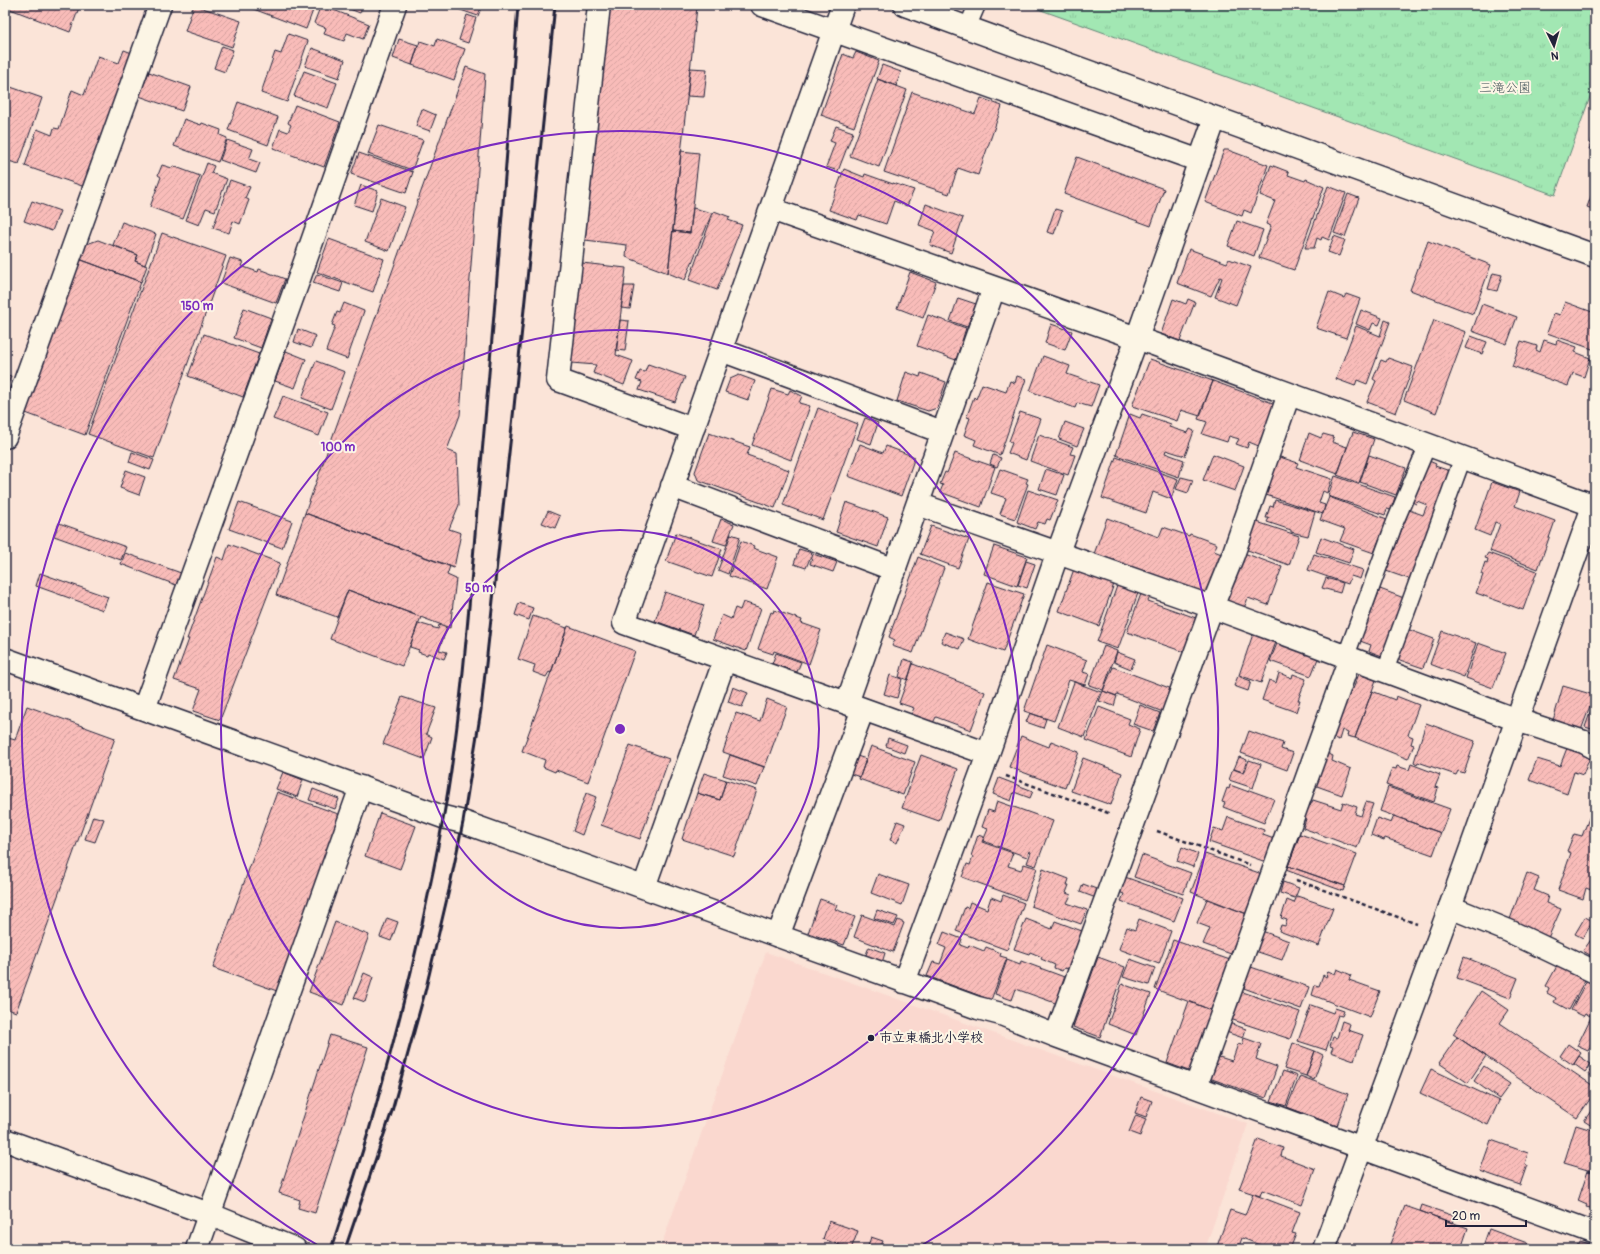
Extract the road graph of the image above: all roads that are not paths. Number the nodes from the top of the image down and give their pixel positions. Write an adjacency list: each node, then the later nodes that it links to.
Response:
1 (160, 5): 20 (street)
2 (395, 5): 34 (street)
3 (599, 5): 18 (street)
4 (762, 5): 9 (street)
5 (843, 5): 9 (street)
6 (905, 5): 8 (street)
7 (977, 5): 8 (lane)
8 (967, 28): 10 (street)
9 (834, 30): 11 (street); 12 (street)
10 (1215, 118): 11 (street); 13 (street)
11 (1200, 161): 15 (street)
12 (771, 209): 14 (street); 16 (street)
13 (1595, 256)
14 (994, 288): 15 (street); 19 (street)
15 (1137, 338): 17 (street); 26 (street)
16 (721, 350): 18 (street); 19 (street)
17 (1289, 394): 21 (street); 28 (street)
18 (692, 429): 23 (street)
19 (942, 432): 24 (street)
20 (5, 437)
21 (1428, 444): 22 (street); 29 (lane)
22 (1463, 457): 25 (street); 32 (lane)
23 (672, 486): 27 (street); 31 (street)
24 (918, 504): 26 (street); 27 (street)
25 (1594, 504): 35 (street)
26 (1058, 552): 28 (street); 37 (street)
27 (895, 570): 33 (street)
28 (1212, 607): 29 (street); 44 (street)
29 (1348, 657): 32 (street); 45 (street)
30 (5, 658): 34 (street)
31 (725, 659): 33 (street); 39 (street)
32 (1385, 671): 35 (street)
33 (855, 706): 37 (street); 41 (street)
34 (144, 710): 38 (street)
35 (1517, 720): 36 (street); 40 (street)
36 (1595, 748)
37 (986, 761): 43 (street)
38 (361, 787): 39 (street); 48 (street)
39 (644, 887): 41 (street)
40 (1450, 907): 42 (street); 47 (street)
41 (778, 936): 43 (street)
42 (1595, 972)
43 (904, 982): 44 (street)
44 (1056, 1036): 45 (street)
45 (1196, 1086): 47 (street)
46 (5, 1140): 48 (street)
47 (1361, 1148): 49 (street); 52 (street)
48 (209, 1214): 50 (street); 51 (street)
49 (1595, 1233)
50 (197, 1249)
51 (295, 1249)
52 (1324, 1249)

